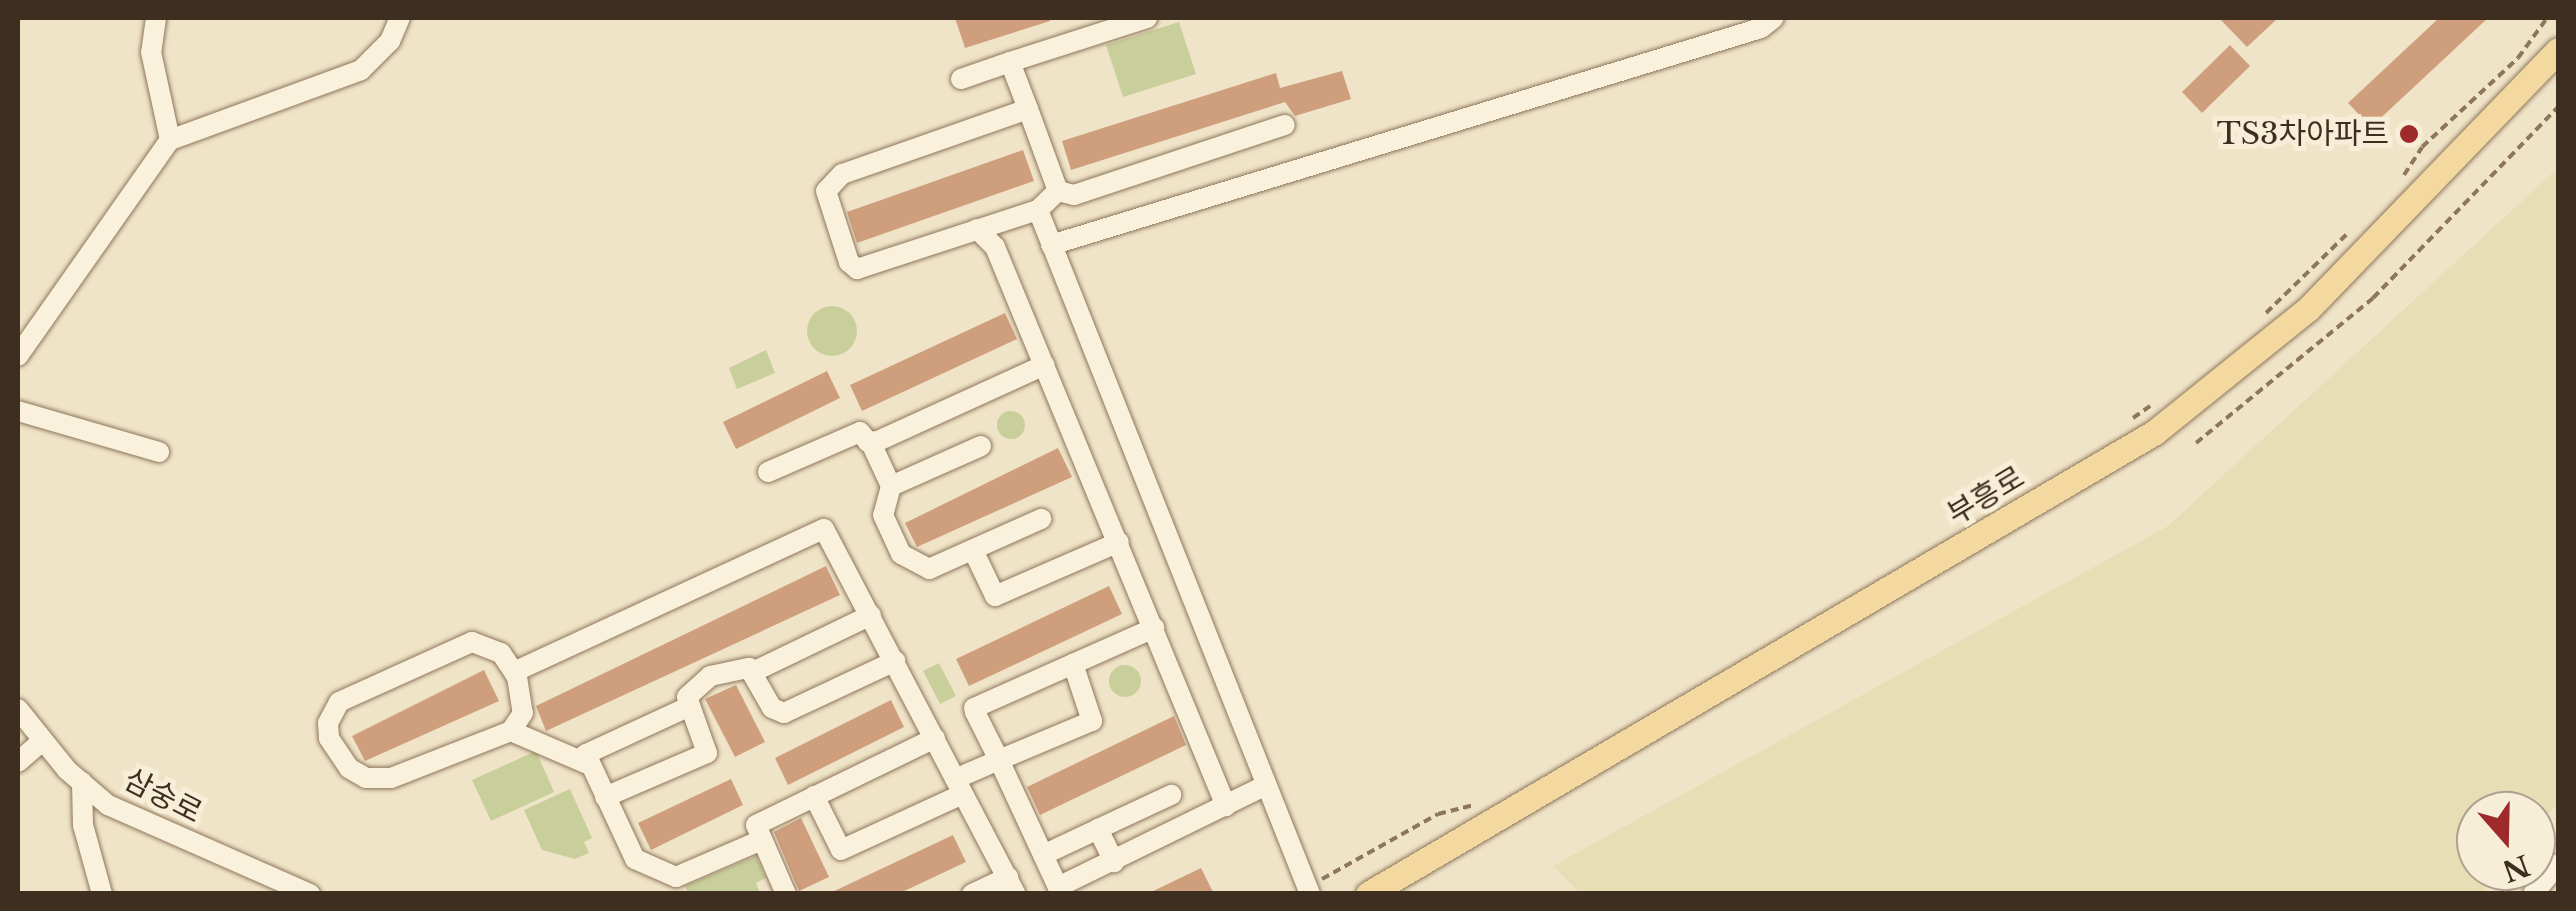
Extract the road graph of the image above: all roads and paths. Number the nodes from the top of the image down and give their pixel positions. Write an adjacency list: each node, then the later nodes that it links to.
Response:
1 (156, 18): 12 (street)
2 (400, 18): 12 (street)
3 (1147, 18): 7 (street)
4 (1774, 18): 18 (street)
5 (2547, 18): 13 (path)
6 (2558, 50): 67 (main road, 부흥로)
7 (1010, 62): 8 (street); 10 (street)
8 (961, 79)
9 (2558, 107): 26 (path)
10 (1028, 110): 14 (street); 16 (street)
11 (1285, 125): 14 (street)
12 (170, 140): 20 (street)
13 (2402, 179)
14 (1058, 190): 15 (street)
15 (1038, 210): 16 (street); 18 (street)
16 (977, 229): 21 (street)
17 (2353, 229): 19 (path)
18 (1051, 246): 49 (street)
19 (2262, 316)
20 (18, 356)
21 (1045, 365): 25 (street); 32 (street)
22 (2152, 405): 24 (path)
23 (18, 411): 28 (street)
24 (2120, 426)
25 (871, 442): 29 (street); 30 (street)
26 (2196, 443)
27 (981, 446): 30 (street)
28 (159, 452)
29 (768, 472)
30 (891, 486): 33 (street)
31 (1041, 519): 33 (street)
32 (1119, 542): 33 (street); 35 (street)
33 (972, 550)
34 (872, 616): 36 (street); 38 (street); 39 (street)
35 (1154, 628): 37 (street); 55 (street)
36 (894, 661): 39 (street); 43 (street)
37 (1074, 664): 45 (street); 45 (street)
38 (514, 672): 42 (street); 42 (street)
39 (752, 672): 40 (street)
40 (690, 706): 47 (street); 53 (street)
41 (18, 709): 44 (street, 삼숭로)
42 (511, 731): 47 (street)
43 (935, 738): 50 (street); 52 (street)
44 (43, 740): 46 (street); 48 (street, 삼숭로)
45 (998, 760): 50 (street); 58 (street)
46 (18, 762)
47 (590, 765): 53 (street)
48 (82, 782): 63 (street); 64 (street, 삼숭로)
49 (1266, 786): 55 (street); 62 (street)
50 (959, 787): 52 (street); 61 (street)
51 (1171, 794): 56 (street)
52 (814, 796): 57 (street)
53 (605, 797): 57 (street)
54 (1479, 803): 62 (path)
55 (1226, 806): 59 (street)
56 (1098, 829): 58 (street); 59 (street)
57 (758, 841): 65 (street)
58 (1043, 855): 59 (street)
59 (1114, 862)
60 (2558, 864): 68 (street)
61 (1012, 885): 66 (street)
62 (1308, 890)
63 (102, 894)
64 (310, 894)
65 (786, 894)
66 (972, 894)
67 (1368, 894)
68 (2533, 894)

